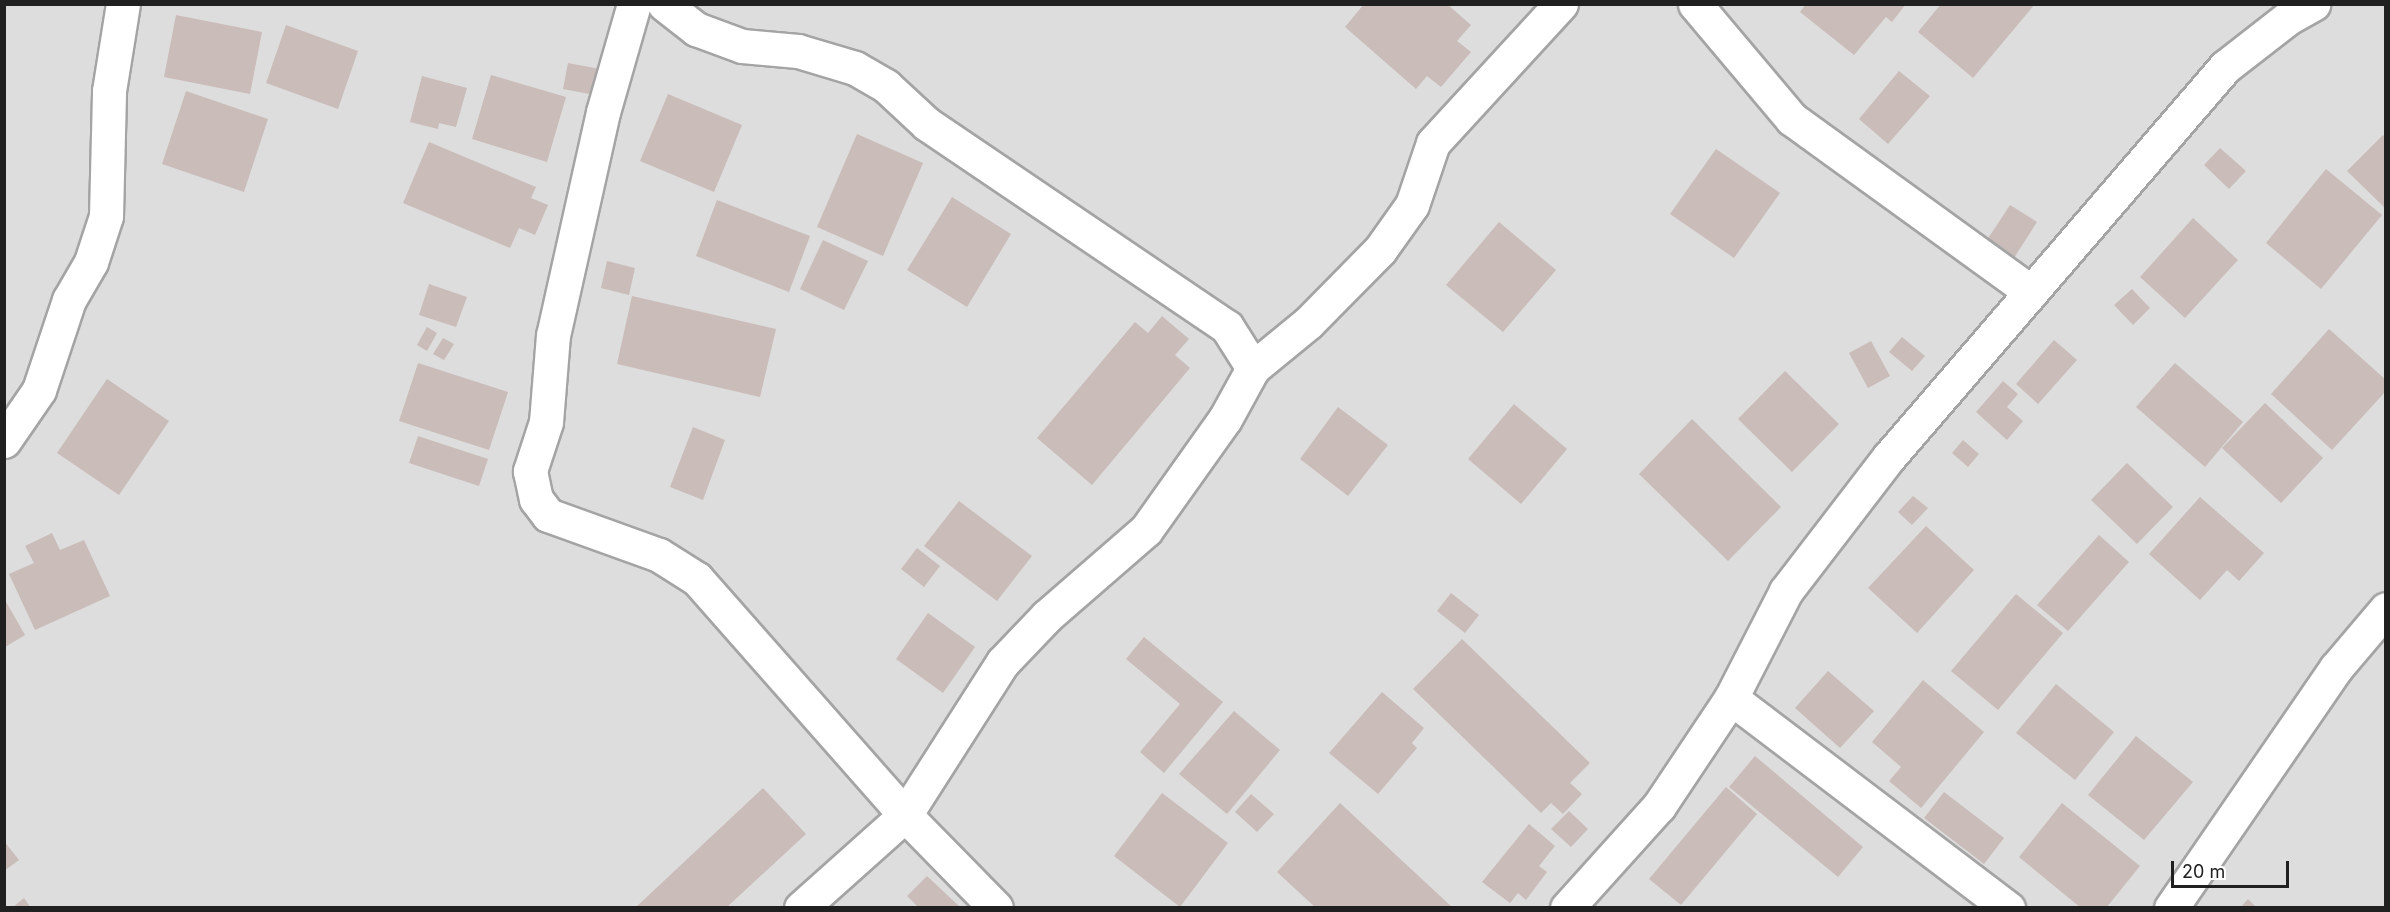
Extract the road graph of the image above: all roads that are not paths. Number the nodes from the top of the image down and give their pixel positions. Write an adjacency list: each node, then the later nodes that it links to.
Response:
1 (123, 4): 9 (street)
2 (634, 4): 12 (street)
3 (664, 4): 8 (street)
4 (1561, 4): 8 (street)
5 (1695, 4): 7 (street)
6 (2313, 4): 7 (street)
7 (2031, 292): 11 (street)
8 (1252, 368): 12 (street)
9 (4, 441)
10 (2385, 609): 17 (street)
11 (1731, 698): 15 (street); 16 (street)
12 (905, 815): 13 (street); 14 (street)
13 (801, 908)
14 (996, 908)
15 (1567, 908)
16 (2008, 908)
17 (2171, 908)

